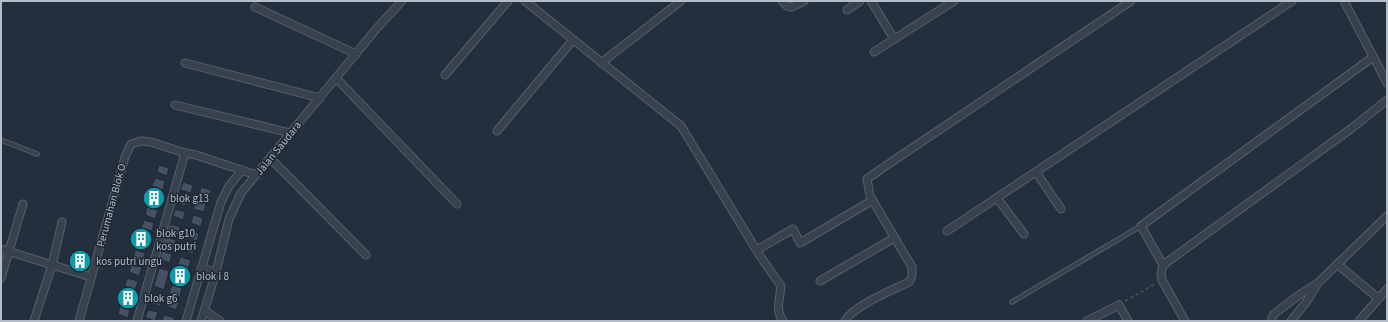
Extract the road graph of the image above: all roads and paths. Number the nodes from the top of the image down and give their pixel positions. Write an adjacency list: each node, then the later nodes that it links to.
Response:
1 (402, 1): 18 (street, Jalan Saudara)
2 (508, 1): 22 (street)
3 (525, 1): 16 (street)
4 (681, 1): 21 (street)
5 (782, 1): 6 (street)
6 (804, 1)
7 (860, 1): 14 (street)
8 (871, 1): 15 (street)
9 (954, 1): 15 (street)
10 (1131, 1): 38 (street)
11 (1292, 1): 35 (street)
12 (1344, 1): 19 (street)
13 (255, 7): 18 (street)
14 (847, 10)
15 (894, 39): 17 (street)
16 (573, 40): 21 (street); 28 (street)
17 (874, 52)
18 (356, 54): 23 (street, Jalan Saudara)
19 (1373, 57): 24 (street); 44 (street)
20 (185, 63): 25 (street)
21 (601, 63): 49 (street)
22 (445, 76)
23 (336, 78): 25 (street, Jalan Saudara); 40 (street)
24 (1387, 84)
25 (320, 98): 29 (street, Jalan Saudara)
26 (1387, 100): 54 (street)
27 (175, 105): 29 (street)
28 (497, 131)
29 (290, 133): 33 (street, Jalan Saudara)
30 (1, 140): 32 (lane)
31 (185, 153): 34 (street); 57 (street, Perumahan Blok O); 69 (street)
32 (37, 154)
33 (270, 158): 36 (street, Jalan Saudara); 51 (street)
34 (242, 170): 36 (street); 55 (street)
35 (1036, 172): 37 (street); 41 (street)
36 (256, 175): 56 (street, Jalan Saudara)
37 (997, 198): 45 (street); 46 (street)
38 (873, 200): 47 (street); 49 (street)
39 (23, 204): 50 (street)
40 (457, 204)
41 (1061, 209)
42 (1387, 216): 52 (street)
43 (62, 222): 53 (street)
44 (1141, 226): 54 (street); 64 (lane)
45 (947, 231)
46 (1024, 234)
47 (894, 238): 60 (street); 74 (street)
48 (1, 249): 50 (street)
49 (757, 250): 73 (street)
50 (10, 252): 53 (street); 58 (street)
51 (366, 255)
52 (1338, 264): 61 (street); 63 (street)
53 (52, 265): 57 (street); 67 (street)
54 (1163, 265): 59 (street)
55 (201, 268): 56 (street); 70 (street)
56 (216, 272): 66 (street, Jalan Saudara)
57 (91, 277): 68 (street, Perumahan Blok O)
58 (1, 278)
59 (1162, 280): 65 (path); 77 (street)
60 (820, 281)
61 (1318, 283): 78 (street); 79 (street)
62 (1387, 289): 63 (street)
63 (1378, 298): 80 (street)
64 (1012, 302)
65 (1119, 305): 75 (street); 76 (street)
66 (205, 311): 71 (street, Jalan Saudara); 72 (street)
67 (34, 321)
68 (79, 321)
69 (137, 321)
70 (186, 321)
71 (202, 321)
72 (220, 321)
73 (783, 321)
74 (846, 321)
75 (1087, 321)
76 (1128, 321)
77 (1185, 321)
78 (1272, 321)
79 (1291, 321)
80 (1359, 321)

